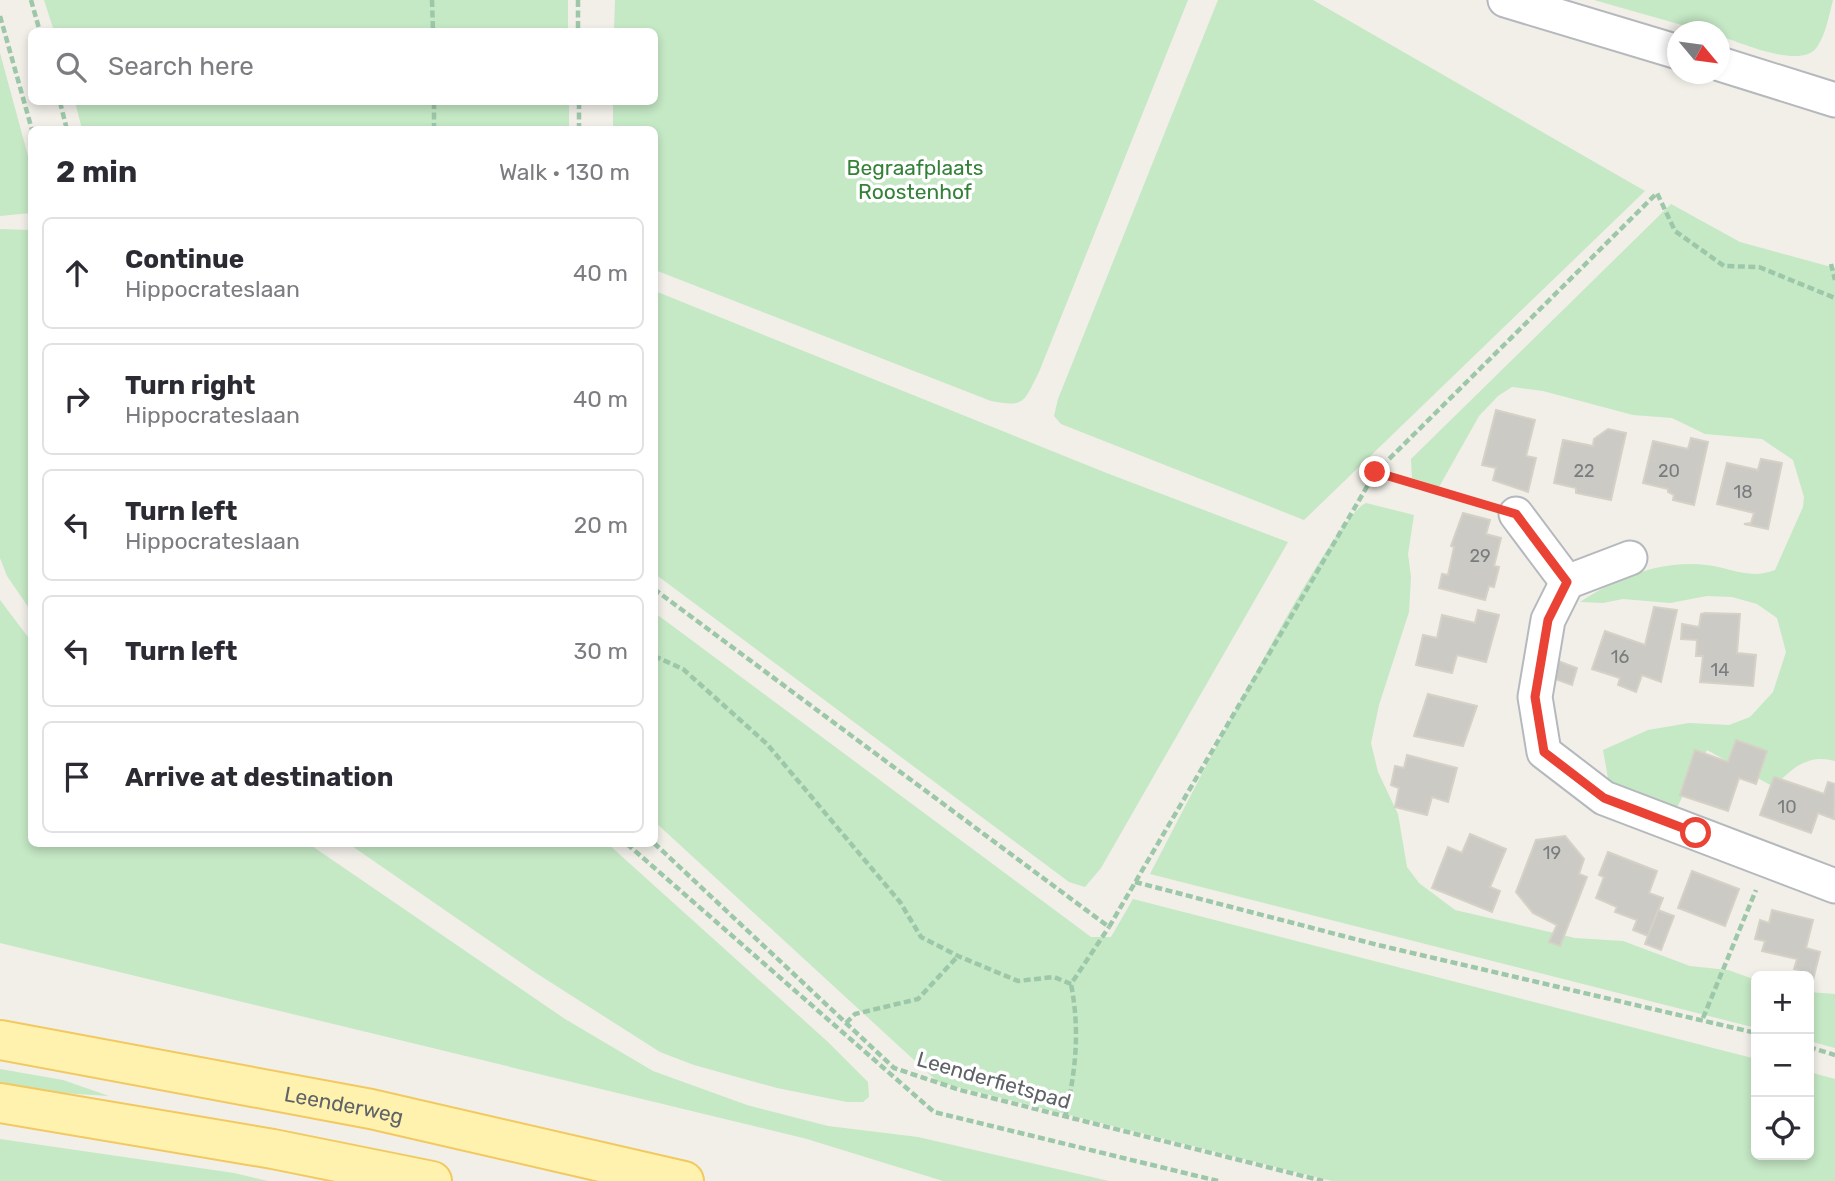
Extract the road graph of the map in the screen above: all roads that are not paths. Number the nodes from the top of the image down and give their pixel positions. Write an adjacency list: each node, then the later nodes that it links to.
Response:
1 (1505, 0): 2 (street)
2 (1667, 49)
3 (1730, 67): 4 (street)
4 (1835, 100)
5 (1516, 514): 7 (street)
6 (1630, 558): 7 (street)
7 (1567, 582): 8 (street)
8 (1835, 886)
9 (0, 1040): 12 (main road, Leenderweg)
10 (0, 1103): 11 (main road)
11 (432, 1181)
12 (684, 1181)

